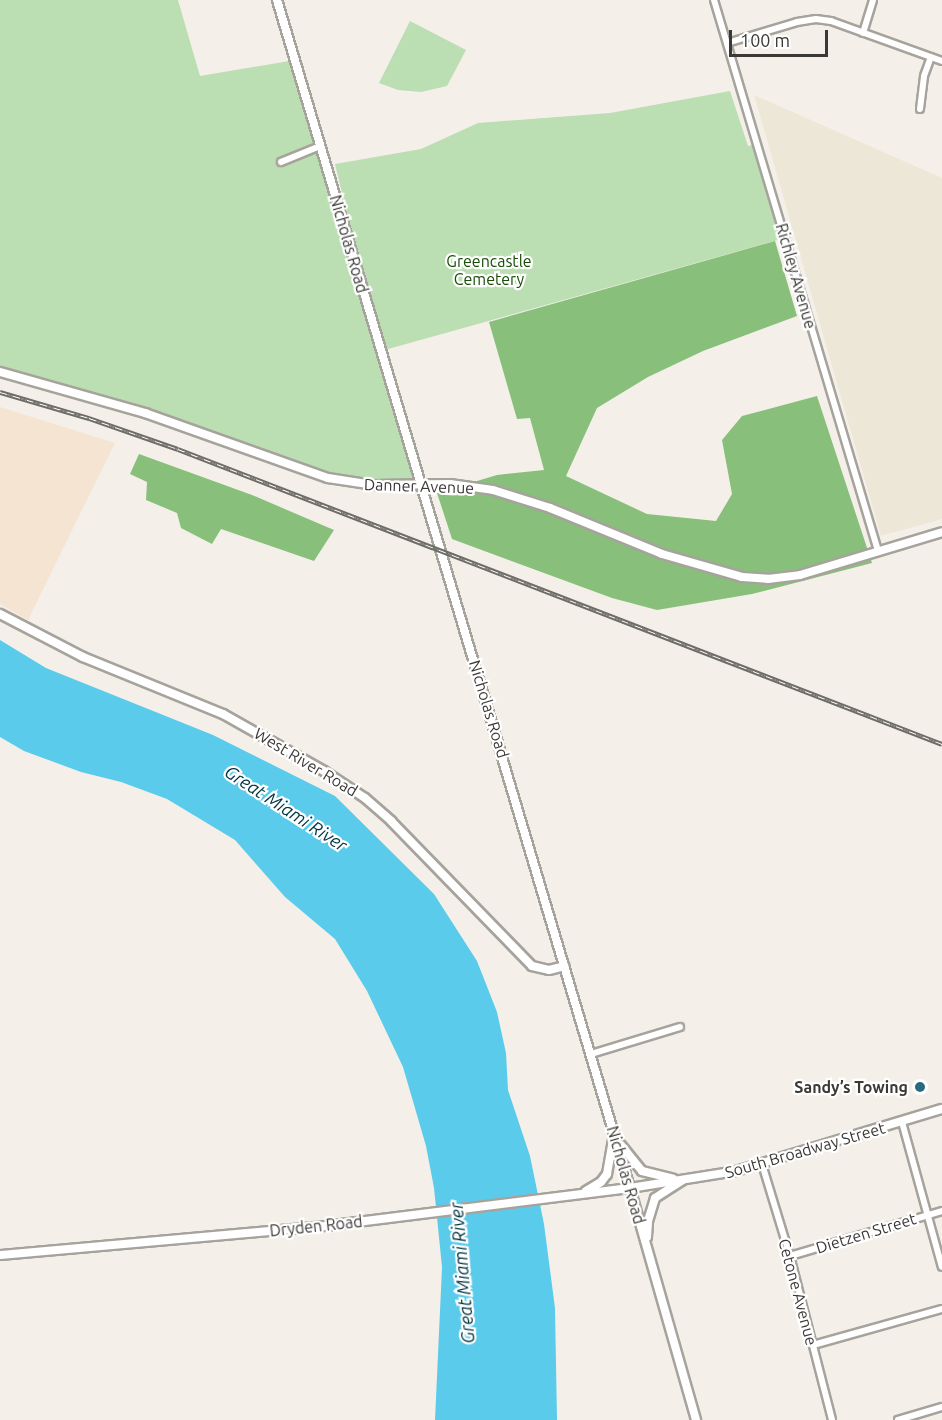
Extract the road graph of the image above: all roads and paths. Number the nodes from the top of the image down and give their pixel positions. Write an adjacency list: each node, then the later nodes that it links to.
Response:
1 (277, 0): 9 (street, Nicholas Road)
2 (714, 0): 5 (street, Richley Avenue)
3 (873, 0): 4 (street)
4 (863, 33): 5 (street); 6 (street)
5 (727, 43): 14 (street, Richley Avenue)
6 (931, 57): 7 (street); 8 (street)
7 (942, 61)
8 (920, 109)
9 (320, 146): 10 (street); 12 (street, Nicholas Road)
10 (281, 162)
11 (0, 372): 12 (street, Danner Avenue)
12 (419, 484): 14 (street, Danner Avenue); 16 (street, Nicholas Road)
13 (942, 532): 14 (street, Danner Avenue)
14 (878, 551)
15 (0, 614): 16 (street, West River Road)
16 (565, 966): 18 (street, Nicholas Road)
17 (680, 1027): 18 (street)
18 (591, 1054): 21 (street, Nicholas Road)
19 (942, 1109): 20 (street, South Broadway Street)
20 (902, 1122): 22 (street, South Broadway Street); 27 (street)
21 (614, 1134): 23 (street); 24 (main road); 25 (street, Nicholas Road)
22 (762, 1164): 23 (street, South Broadway Street); 30 (street, Cetone Avenue)
23 (683, 1180): 25 (street, South Broadway Street); 28 (main road)
24 (602, 1187): 25 (main road, Dryden Road); 29 (main road, Dryden Road)
25 (630, 1188): 28 (main road, Nicholas Road)
26 (942, 1210): 27 (street, Dietzen Street)
27 (928, 1215): 30 (street, Dietzen Street); 31 (street)
28 (647, 1247): 35 (main road, Nicholas Road)
29 (0, 1256)
30 (790, 1256): 33 (street, Cetone Avenue)
31 (942, 1267)
32 (942, 1309): 33 (street)
33 (813, 1345): 36 (street, Cetone Avenue)
34 (942, 1407): 37 (street)
35 (696, 1420)
36 (832, 1420)
37 (898, 1420)

